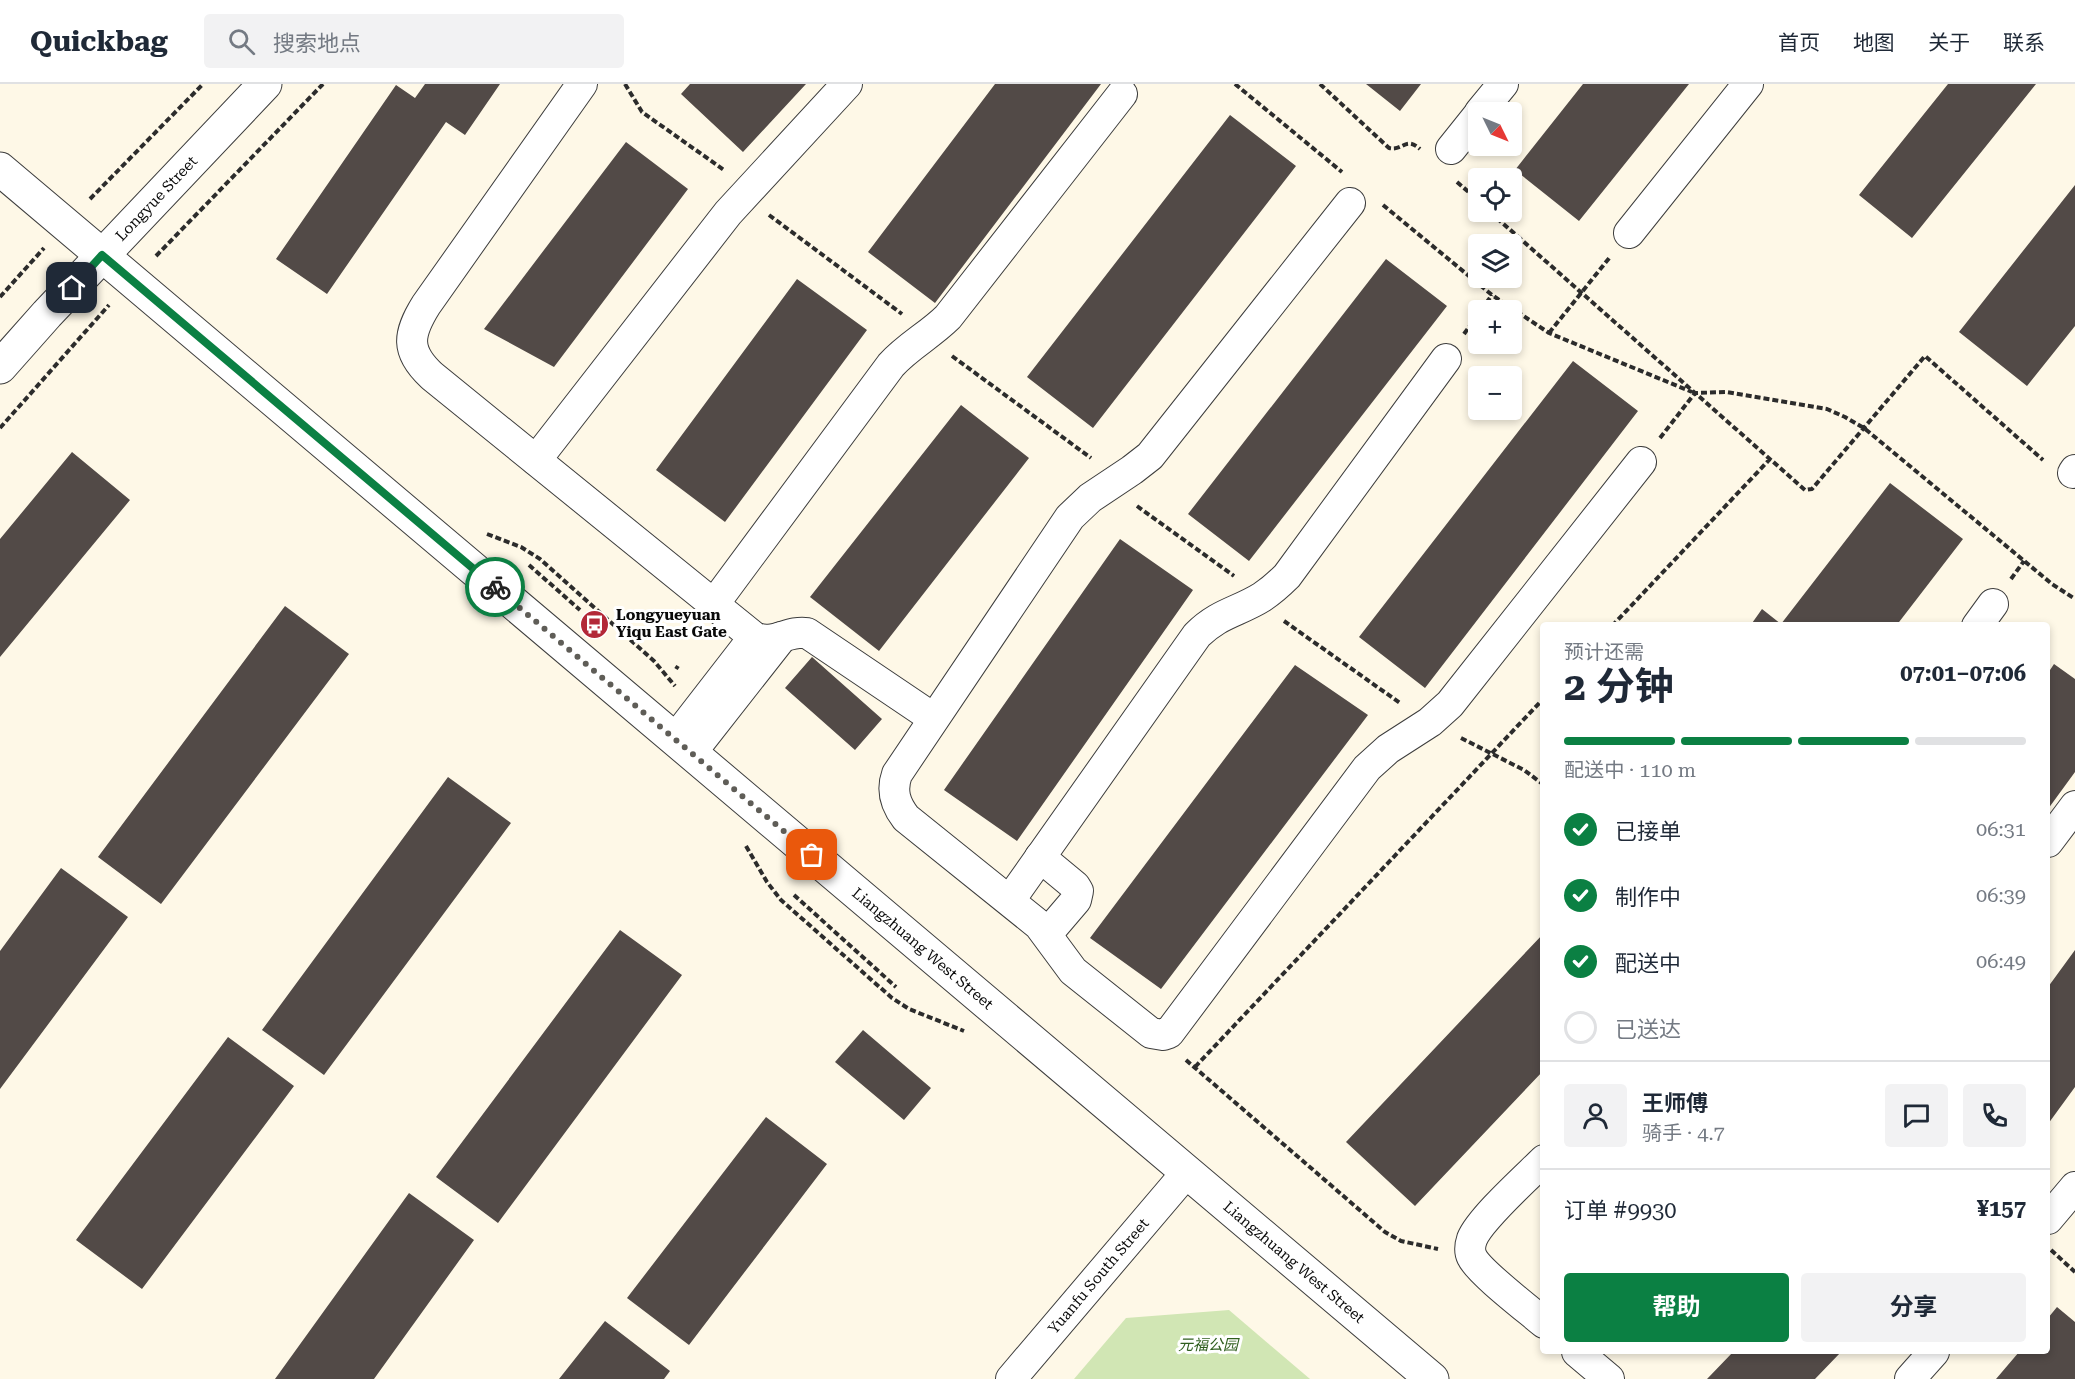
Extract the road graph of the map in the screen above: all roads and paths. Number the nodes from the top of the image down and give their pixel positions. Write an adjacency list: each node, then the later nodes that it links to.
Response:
1 (203, 84): 23 (path)
2 (265, 84): 25 (street, Longyue Street)
3 (323, 84): 26 (path)
4 (582, 84): 39 (street)
5 (624, 84): 19 (path)
6 (847, 84): 19 (street)
7 (1235, 84): 16 (path)
8 (1320, 84): 14 (path)
9 (1503, 84): 12 (street)
10 (1748, 84): 24 (street)
11 (1122, 94): 32 (street)
12 (1488, 102)
13 (1468, 122): 14 (street)
14 (1436, 150)
15 (0, 169): 23 (street, Liangzhuang West Street)
16 (1344, 173)
17 (1454, 179): 18 (path)
18 (1468, 191)
19 (744, 194): 32 (path); 39 (street)
20 (1379, 202): 28 (path)
21 (1350, 203): 42 (street)
22 (1502, 222): 27 (path)
23 (66, 224): 25 (street, Liangzhuang West Street); 29 (path)
24 (1629, 233): 27 (path)
25 (102, 255): 26 (street, Liangzhuang West Street); 34 (street, Longyue Street)
26 (133, 281): 36 (path); 51 (street, Liangzhuang West Street)
27 (1582, 292): 31 (path); 35 (path)
28 (1492, 295): 30 (path); 31 (path)
29 (0, 297)
30 (1488, 300)
31 (1549, 333): 35 (path)
32 (927, 336): 42 (path); 45 (street)
33 (1446, 359): 43 (street)
34 (0, 367)
35 (1695, 393): 37 (path); 38 (path); 40 (path)
36 (0, 428)
37 (1863, 428): 38 (path); 41 (path); 44 (path)
38 (1770, 459): 46 (path)
39 (536, 460): 45 (street)
40 (1641, 462): 50 (street)
41 (2066, 470)
42 (1113, 481): 43 (path); 49 (street)
43 (1260, 598): 50 (path); 56 (street)
44 (2075, 599)
45 (714, 604): 47 (street)
46 (1616, 622)
47 (768, 637): 49 (street); 51 (street)
48 (1540, 702): 52 (path)
49 (933, 718): 58 (street)
50 (1430, 722): 52 (path); 61 (street)
51 (683, 746): 64 (street, Liangzhuang West Street)
52 (1491, 753): 53 (path); 62 (path)
53 (1540, 782)
54 (2075, 806): 55 (street)
55 (2050, 839)
56 (1040, 857): 58 (street); 59 (street)
57 (794, 896): 60 (path)
58 (1010, 900): 59 (street)
59 (1047, 934): 61 (street)
60 (896, 987)
61 (1157, 1035): 62 (path)
62 (1195, 1067): 68 (path)
63 (1540, 1164): 68 (street)
64 (1186, 1172): 72 (street, Yuanfu South Street); 73 (street, Liangzhuang West Street)
65 (2075, 1187): 66 (street)
66 (2050, 1217)
67 (2050, 1249): 69 (path)
68 (1471, 1256): 70 (street)
69 (2075, 1272)
70 (1540, 1320)
71 (1932, 1354): 74 (street)
72 (1011, 1379)
73 (1432, 1379)
74 (1910, 1379)

